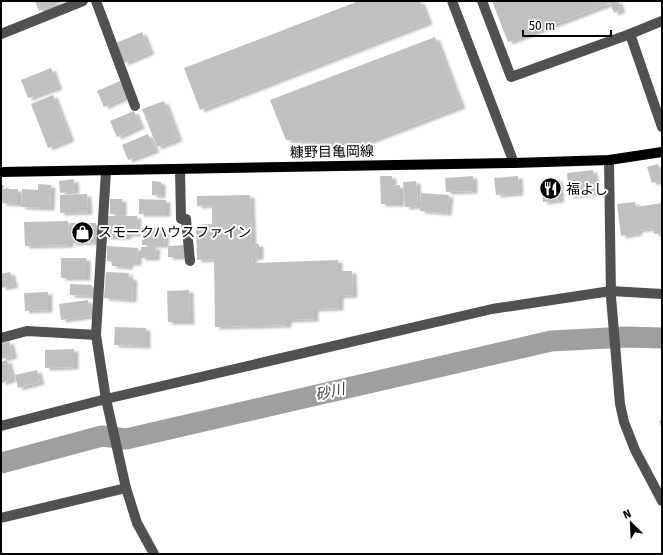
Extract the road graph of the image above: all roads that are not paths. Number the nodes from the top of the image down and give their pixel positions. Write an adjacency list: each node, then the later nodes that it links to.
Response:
1 (83, 1): 6 (street)
2 (96, 1): 8 (street)
3 (452, 1): 12 (street)
4 (482, 1): 7 (street)
5 (662, 21): 7 (street)
6 (1, 34)
7 (630, 34): 9 (street)
8 (135, 106)
9 (662, 126)
10 (662, 152): 11 (main road, 糠野目亀岡線)
11 (609, 160): 12 (main road, 糠野目亀岡線); 17 (street)
12 (514, 163): 13 (main road, 糠野目亀岡線)
13 (180, 169): 14 (main road, 糠野目亀岡線); 16 (street)
14 (106, 171): 15 (main road, 糠野目亀岡線); 19 (street)
15 (1, 172)
16 (190, 261)
17 (611, 294): 18 (street); 21 (street); 24 (street)
18 (662, 294)
19 (96, 334): 20 (street); 21 (street)
20 (1, 338)
21 (106, 402): 22 (street); 23 (street)
22 (1, 426)
23 (125, 486): 25 (street); 26 (street)
24 (662, 501)
25 (1, 518)
26 (154, 554)

